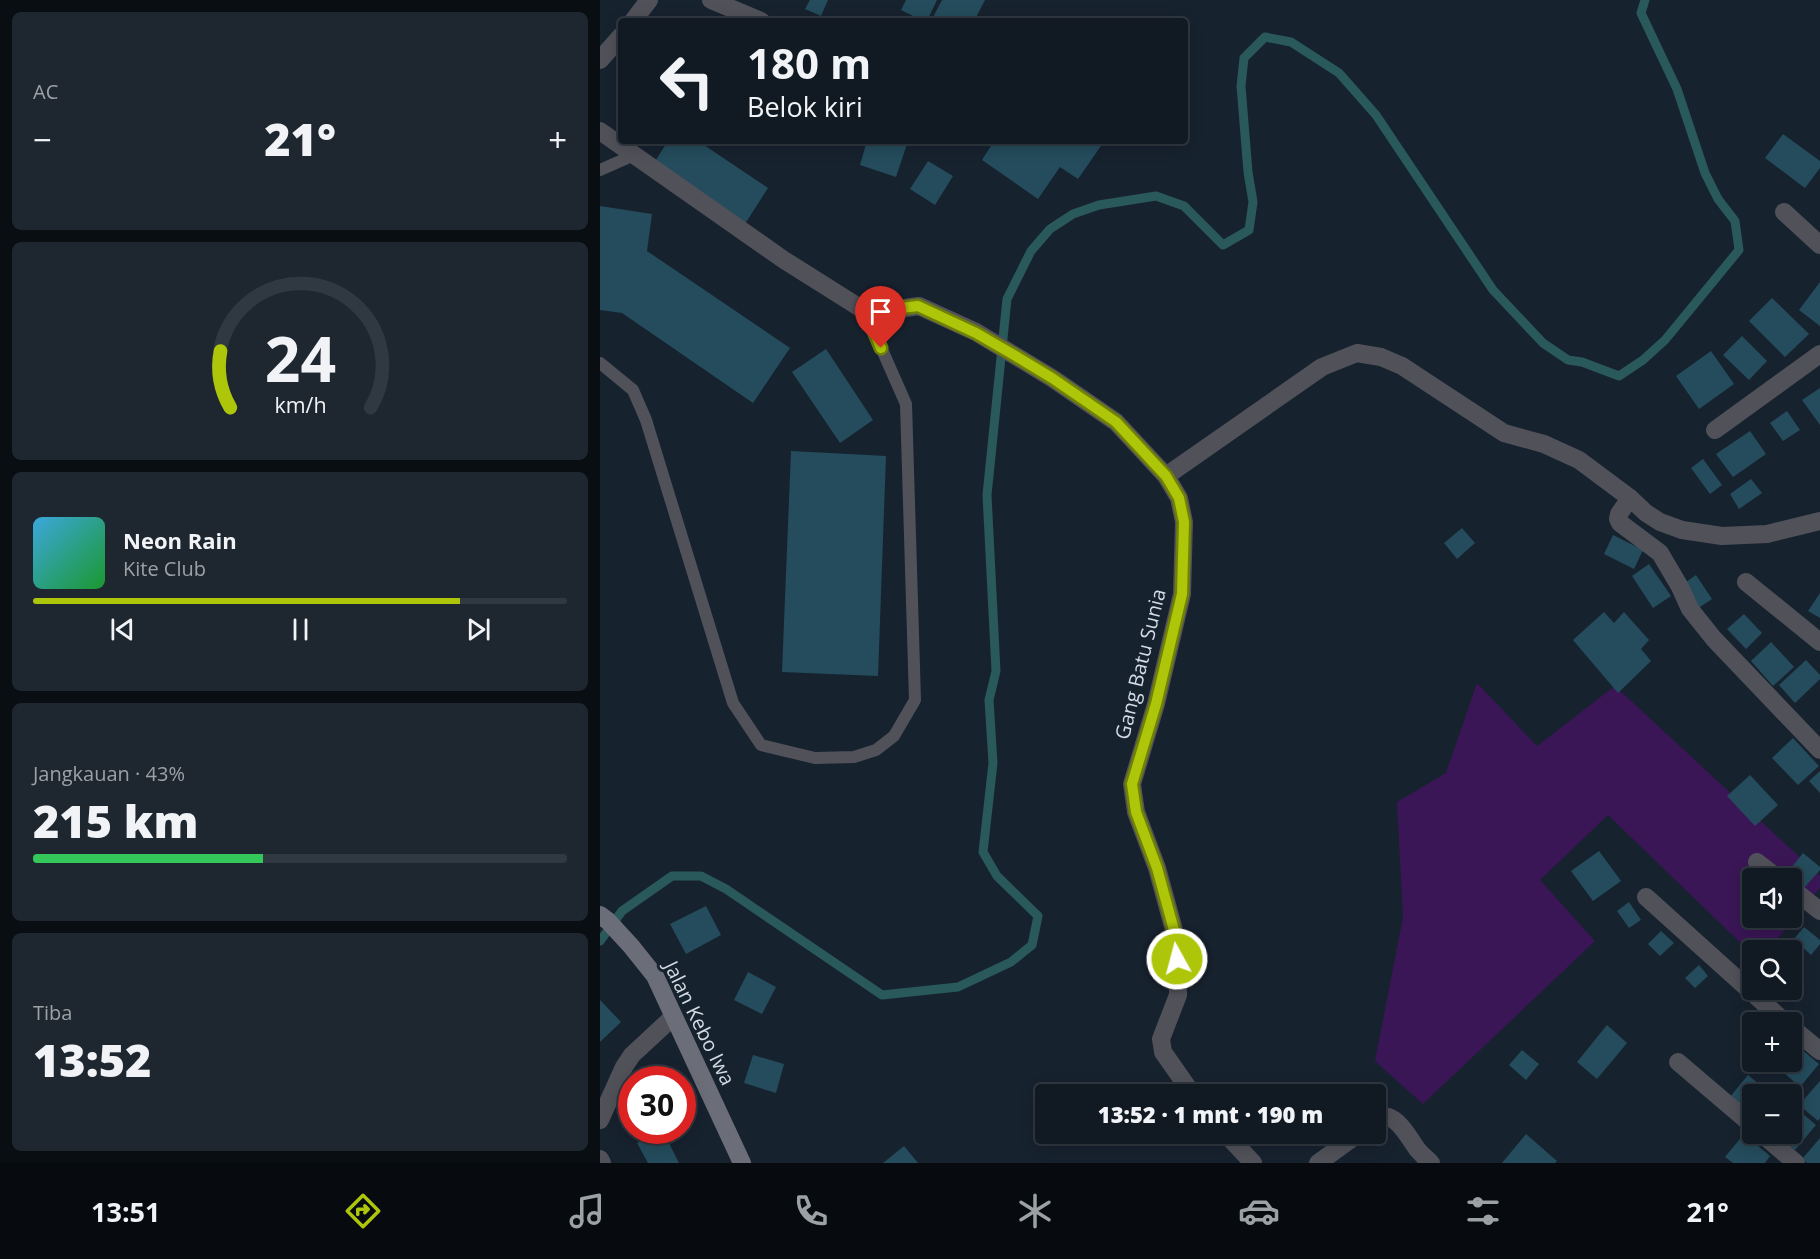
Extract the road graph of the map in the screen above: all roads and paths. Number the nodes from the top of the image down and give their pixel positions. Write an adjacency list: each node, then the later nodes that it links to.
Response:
1 (649, 0): 3 (street)
2 (711, 0): 4 (street)
3 (635, 18)
4 (754, 18)
5 (618, 39): 6 (street)
6 (600, 60)
7 (600, 131): 9 (street)
8 (618, 144): 10 (street)
9 (618, 144)
10 (634, 155): 11 (lane); 14 (street)
11 (600, 170)
12 (1784, 212): 13 (street)
13 (1820, 245)
14 (865, 310): 16 (lane); 18 (street, Gang Batu Sunia)
15 (1820, 354): 17 (street)
16 (600, 363)
17 (1716, 429)
18 (1166, 476): 19 (street); 35 (street, Gang Batu Sunia)
19 (1630, 498): 20 (street); 23 (street)
20 (1820, 521)
21 (1746, 582): 22 (street)
22 (1820, 642)
23 (1820, 750)
24 (1757, 862): 25 (street)
25 (1765, 868)
26 (1646, 897): 30 (street)
27 (1802, 897): 28 (street)
28 (1820, 912)
29 (600, 915): 31 (street, Jalan Kebo Iwa)
30 (1774, 1012)
31 (673, 1017): 36 (street); 42 (street, Jalan Kebo Iwa)
32 (1802, 1036): 33 (street)
33 (1820, 1051)
34 (1677, 1062): 38 (street)
35 (1185, 1084)
36 (602, 1107)
37 (1386, 1116): 45 (street)
38 (1742, 1117)
39 (1235, 1144): 43 (street)
40 (1344, 1144): 44 (street)
41 (1774, 1144): 46 (street)
42 (742, 1163)
43 (1253, 1163)
44 (1318, 1163)
45 (1431, 1163)
46 (1796, 1163)

